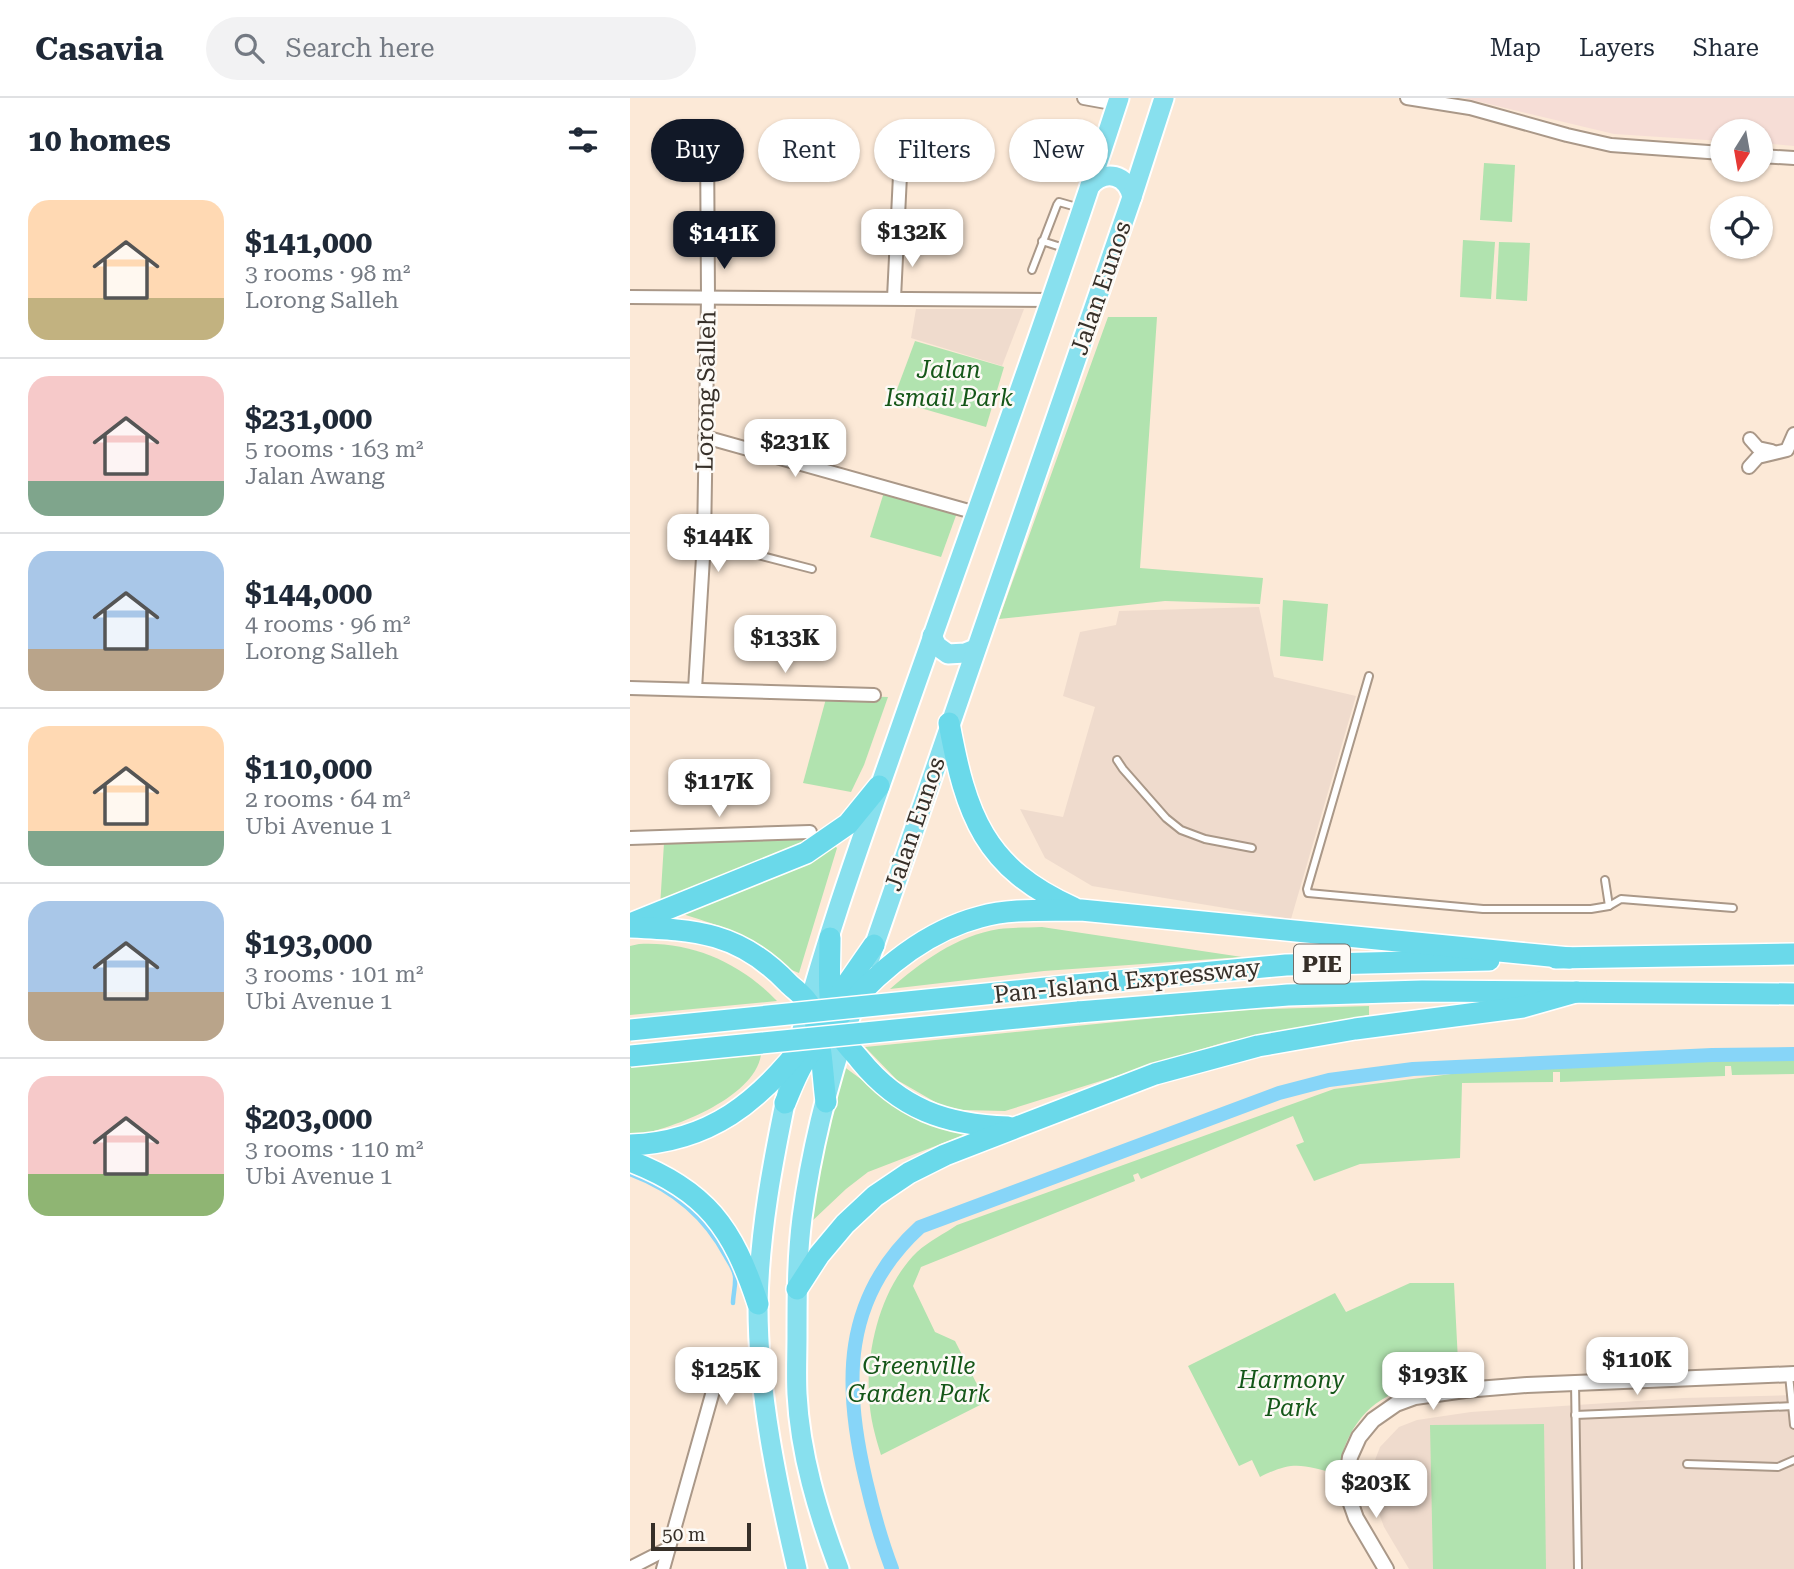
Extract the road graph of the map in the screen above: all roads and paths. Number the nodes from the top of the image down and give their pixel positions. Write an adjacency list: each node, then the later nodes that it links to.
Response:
1 (1083, 98): 4 (street)
2 (1164, 98): 11 (highway, Jalan Eunos)
3 (1407, 98): 5 (street)
4 (1118, 101): 10 (highway, Jalan Eunos)
5 (1710, 152)
6 (1773, 157): 7 (street)
7 (1794, 158)
8 (707, 182): 17 (street, Lorong Salleh)
9 (900, 182): 18 (street)
10 (1090, 186): 11 (highway); 12 (highway, Jalan Eunos)
11 (1132, 197): 29 (highway, Jalan Eunos)
12 (1082, 208): 13 (lane); 14 (highway, Jalan Eunos)
13 (1042, 241): 14 (lane); 15 (lane)
14 (1068, 249): 19 (highway, Jalan Eunos)
15 (1032, 270)
16 (630, 297): 17 (street)
17 (708, 297): 18 (street); 21 (street, Lorong Salleh)
18 (894, 298): 19 (street)
19 (1051, 300): 25 (highway, Jalan Eunos)
20 (1794, 434): 23 (street)
21 (705, 437): 25 (street); 26 (street, Lorong Salleh)
22 (1750, 439): 23 (street)
23 (1779, 452): 24 (street)
24 (1749, 467)
25 (976, 513): 28 (highway, Jalan Eunos)
26 (704, 541): 27 (lane); 32 (street, Lorong Salleh)
27 (812, 569)
28 (932, 636): 29 (highway); 36 (highway, Jalan Eunos)
29 (975, 649): 34 (highway, Jalan Eunos)
30 (1369, 676): 41 (lane)
31 (630, 688): 32 (street)
32 (695, 689): 33 (street)
33 (874, 695)
34 (949, 723): 43 (highway); 46 (highway, Jalan Eunos)
35 (1117, 760): 39 (lane)
36 (879, 786): 44 (highway); 45 (highway, Jalan Eunos)
37 (810, 832): 38 (street)
38 (630, 838)
39 (1252, 848)
40 (1605, 880): 41 (lane)
41 (1609, 906): 42 (lane)
42 (1733, 908)
43 (1081, 911): 48 (highway); 50 (highway)
44 (630, 926): 52 (highway)
45 (830, 938): 52 (highway, Jalan Eunos); 53 (highway)
46 (874, 945): 50 (highway, Jalan Eunos); 53 (highway)
47 (1794, 954): 48 (highway, Pan-Island Expressway / PIE)
48 (1570, 958): 54 (highway, Pan-Island Expressway / PIE, bridge)
49 (1576, 992): 51 (highway, Pan-Island Expressway / PIE); 56 (highway, Pan-Island Expressway / PIE, bridge); 59 (highway)
50 (858, 994): 53 (highway)
51 (1794, 994)
52 (808, 1003): 53 (highway); 55 (highway, Jalan Eunos)
53 (829, 1027): 55 (highway); 57 (highway); 58 (highway); 59 (highway)
54 (630, 1030)
55 (796, 1054): 57 (highway, Jalan Eunos); 60 (highway)
56 (630, 1056)
57 (785, 1102): 63 (highway, Jalan Eunos)
58 (826, 1102): 62 (highway)
59 (1017, 1127): 62 (highway)
60 (630, 1145)
61 (630, 1161): 63 (highway)
62 (797, 1289): 76 (highway)
63 (758, 1304): 75 (highway, Jalan Eunos)
64 (720, 1366): 72 (street)
65 (1791, 1374): 66 (street); 67 (lane)
66 (1575, 1383): 68 (lane); 77 (street)
67 (1793, 1406): 68 (lane); 69 (lane)
68 (1575, 1415): 78 (lane)
69 (1794, 1425)
70 (1794, 1460): 71 (lane)
71 (1686, 1464)
72 (669, 1548): 73 (street); 74 (street)
73 (630, 1568)
74 (663, 1569)
75 (797, 1569)
76 (839, 1569)
77 (1386, 1569)
78 (1578, 1569)

